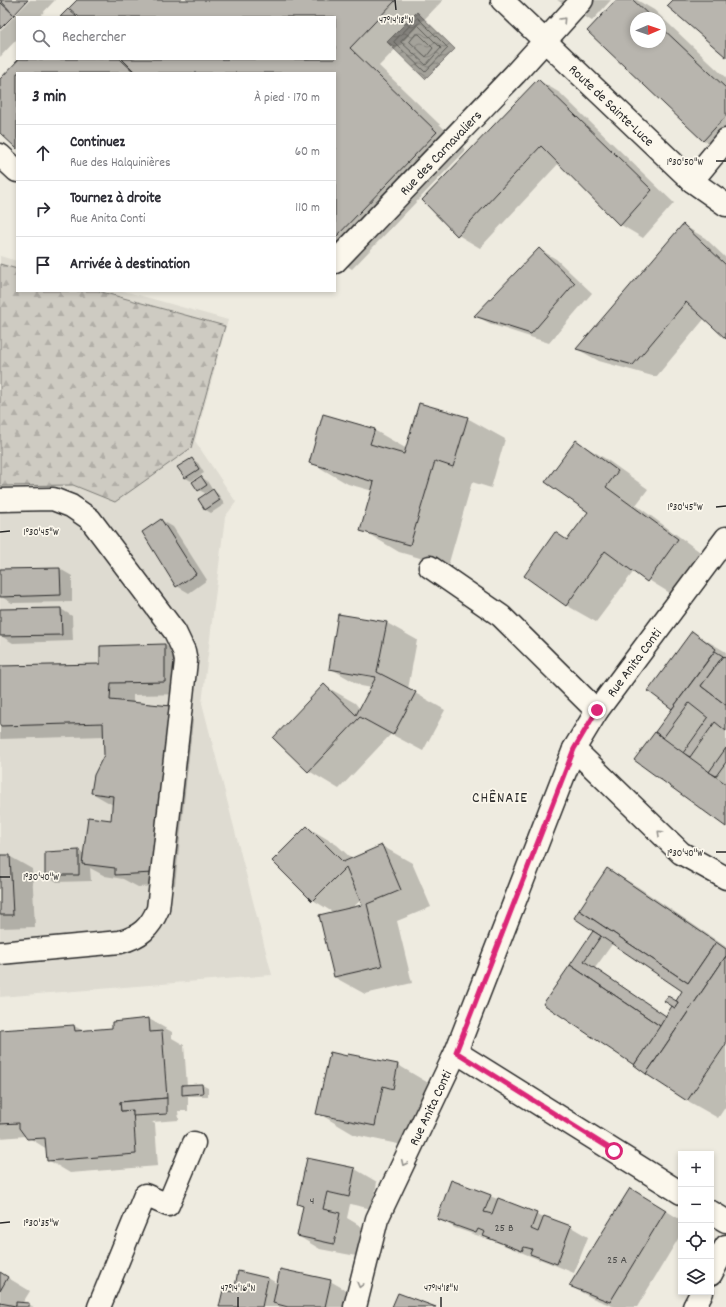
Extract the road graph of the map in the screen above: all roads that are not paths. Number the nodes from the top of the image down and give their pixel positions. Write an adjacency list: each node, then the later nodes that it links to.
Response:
1 (502, 0): 3 (street, Route de Sainte-Luce)
2 (582, 0): 3 (street, Rue des Carnavaliers, one-way to 2)
3 (544, 41): 7 (street, Route de Sainte-Luce); 9 (street, Rue des Carnavaliers)
4 (726, 140): 7 (street)
5 (0, 155): 6 (street)
6 (16, 170)
7 (692, 181): 8 (street, Route de Sainte-Luce)
8 (726, 205)
9 (336, 261)
10 (0, 500): 16 (street)
11 (726, 538): 13 (street, Rue Anita Conti)
12 (430, 567): 13 (street)
13 (597, 710): 14 (street, Rue Anita Conti)
14 (574, 749): 15 (street, one-way to 14); 17 (street, Rue Anita Conti)
15 (726, 878)
16 (0, 953)
17 (456, 1052): 19 (street); 26 (street, Rue Anita Conti, one-way to 26)
18 (194, 1143): 25 (street)
19 (678, 1191)
20 (714, 1214): 21 (street)
21 (726, 1221)
22 (726, 1246): 23 (street)
23 (714, 1268)
24 (700, 1295): 27 (street)
25 (99, 1307)
26 (355, 1307)
27 (694, 1307)

